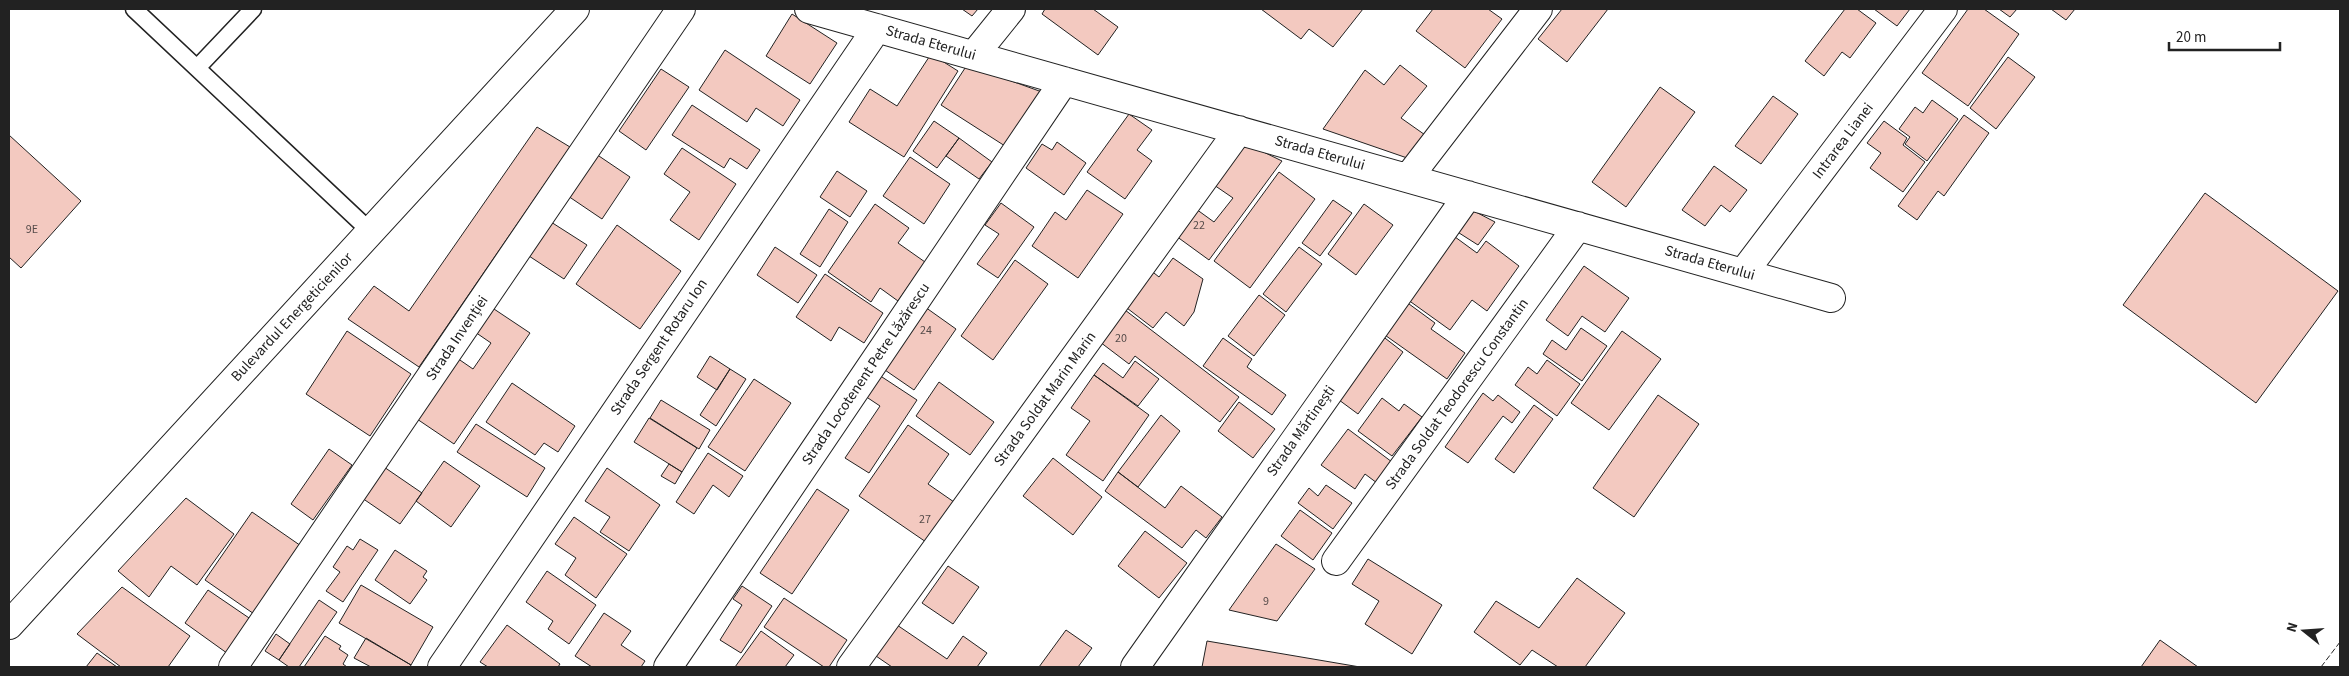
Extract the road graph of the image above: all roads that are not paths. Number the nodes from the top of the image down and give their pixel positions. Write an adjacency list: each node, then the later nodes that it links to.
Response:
1 (134, 9): 11 (lane)
2 (253, 9): 11 (lane)
3 (575, 9): 17 (street, Bulevardul Energeticienilor)
4 (681, 9): 22 (street, Strada Invenției)
5 (809, 9): 9 (street, Strada Eterului)
6 (1011, 9): 10 (street)
7 (1538, 9): 14 (street)
8 (1944, 9): 18 (street, Intrarea Lianei)
9 (877, 28): 10 (street, Strada Eterului); 23 (street, Strada Sergent Rotaru Ion)
10 (974, 55): 12 (street, Strada Eterului)
11 (197, 68): 17 (lane)
12 (1064, 81): 13 (street, Strada Eterului); 24 (street, Strada Locotenent Petre Lăzărescu)
13 (1239, 130): 14 (street, Strada Eterului); 25 (street, Strada Soldat Marin Marin)
14 (1408, 178): 15 (street, Strada Eterului)
15 (1468, 195): 16 (street, Strada Eterului); 26 (street, Strada Mărtinești)
16 (1578, 226): 18 (street, Strada Eterului); 20 (street, Strada Soldat Teodorescu Constantin)
17 (371, 232): 21 (street, Bulevardul Energeticienilor)
18 (1743, 272): 19 (street, Strada Eterului)
19 (1831, 298)
20 (1336, 561)
21 (9, 625)
22 (233, 667)
23 (442, 667)
24 (668, 667)
25 (851, 667)
26 (1135, 667)

